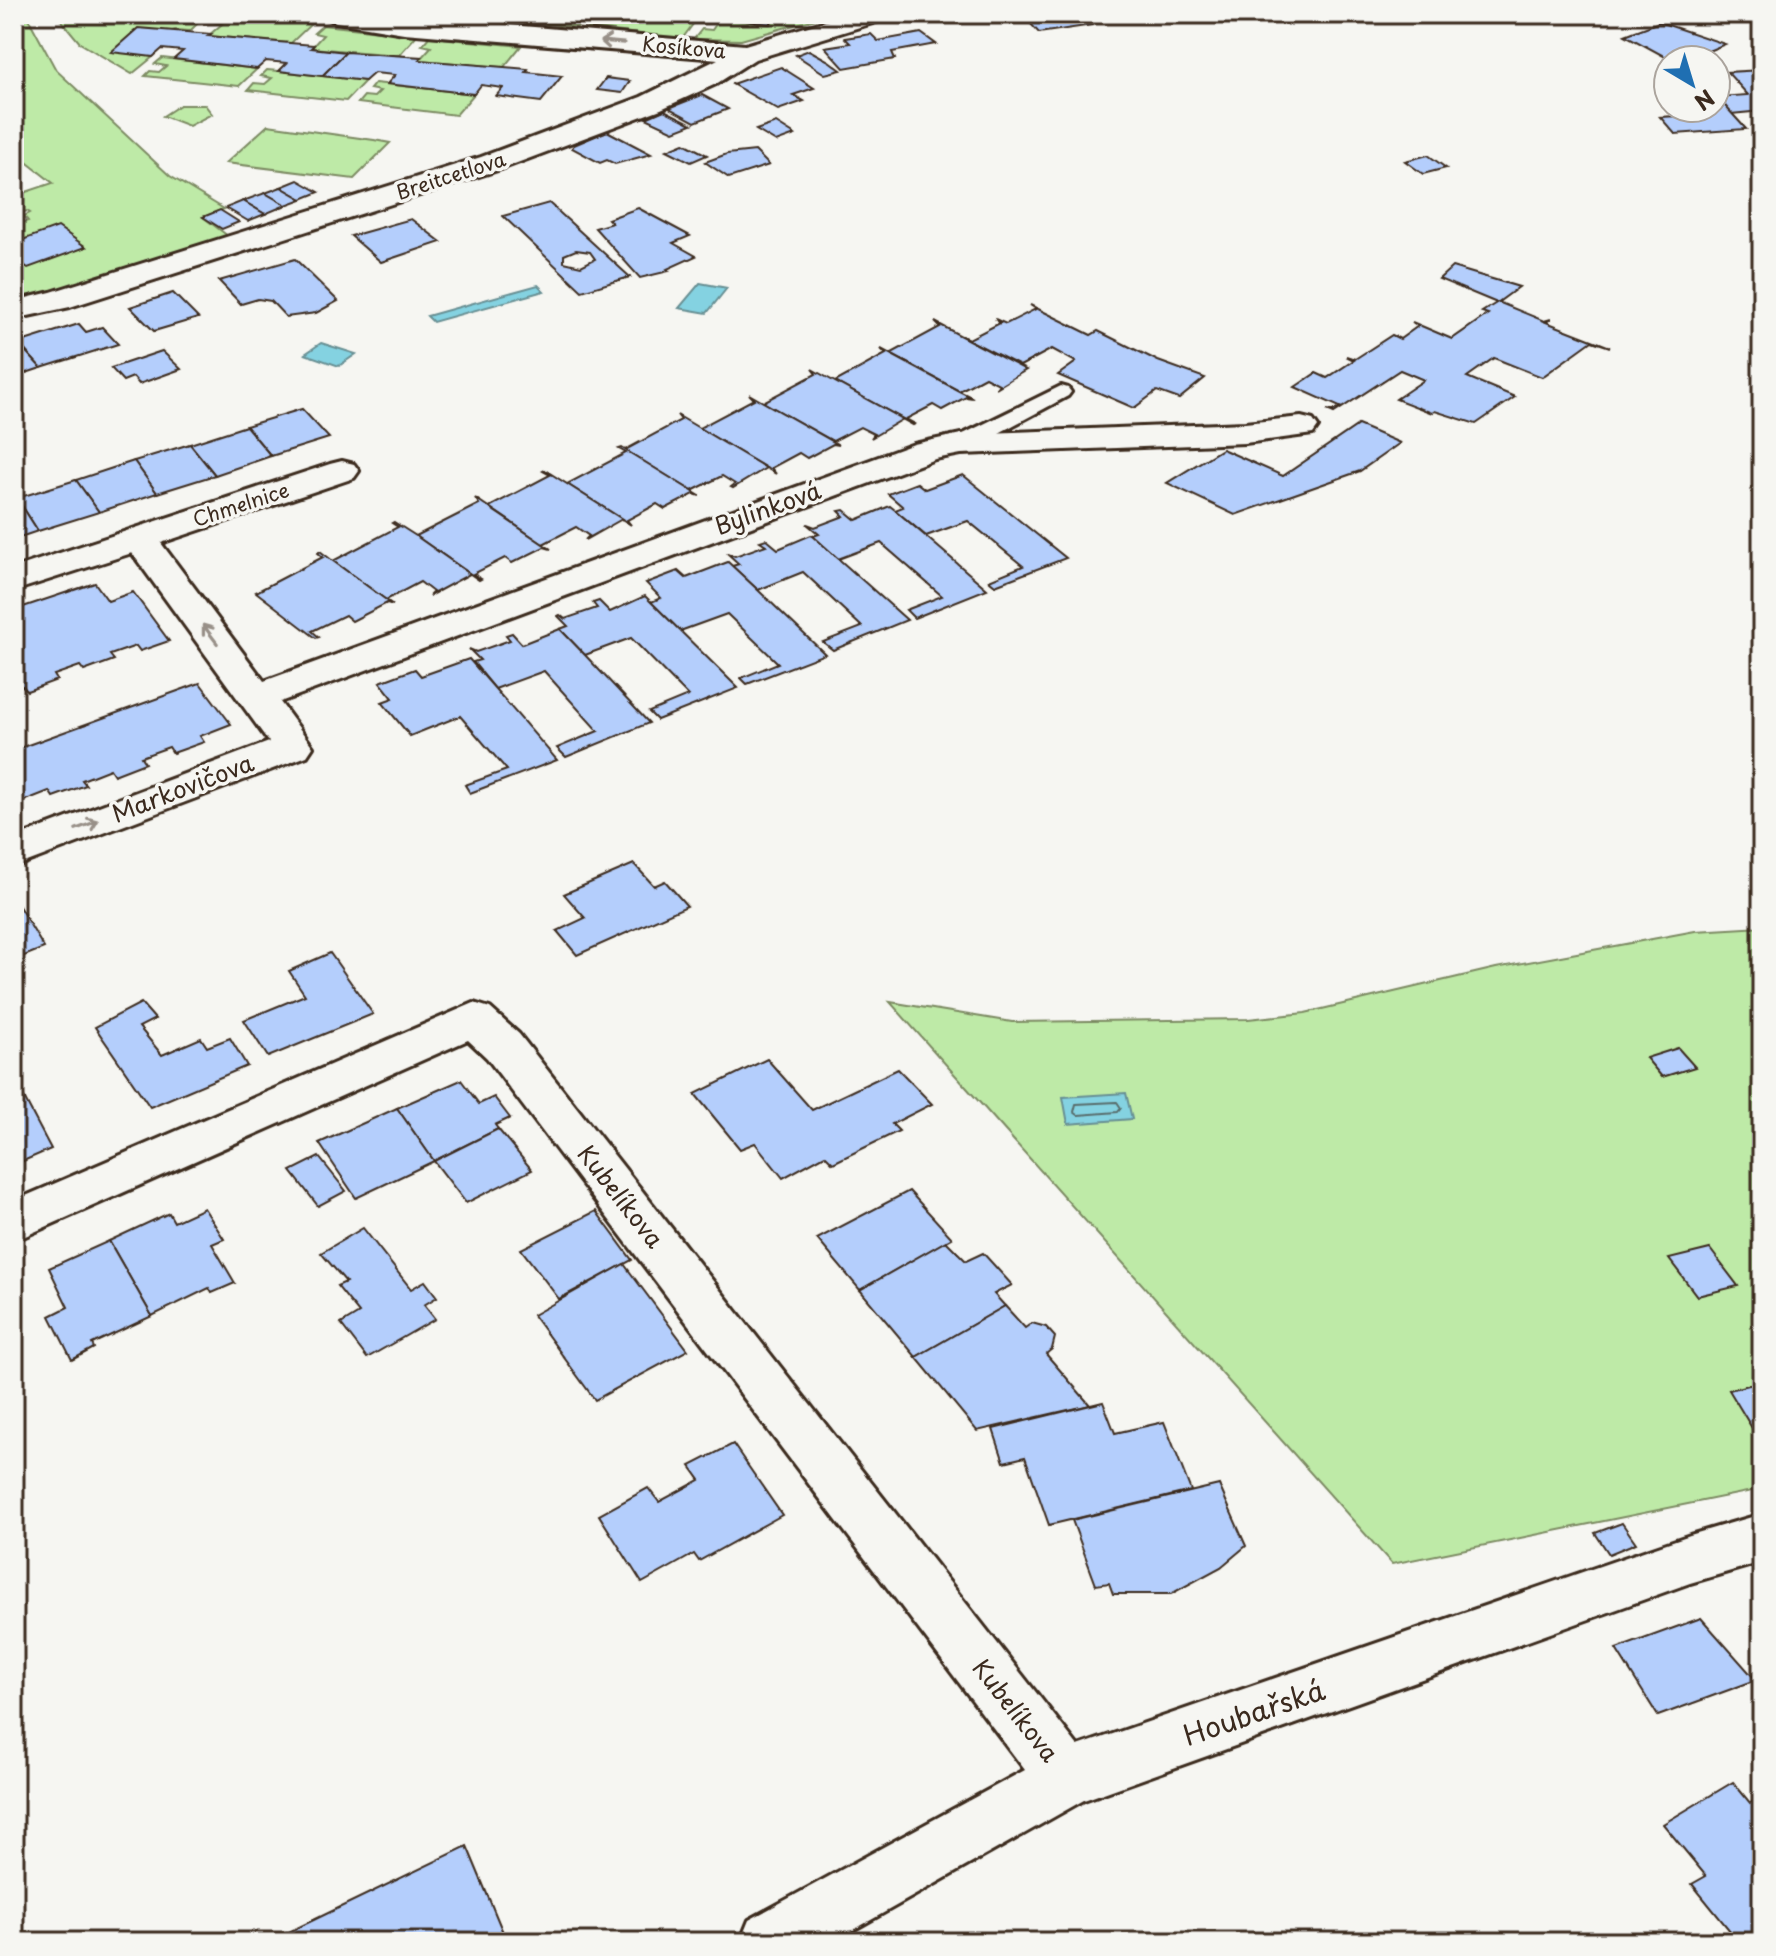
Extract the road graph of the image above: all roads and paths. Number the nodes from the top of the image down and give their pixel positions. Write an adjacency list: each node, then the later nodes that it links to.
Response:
1 (336, 14): 3 (street, Kosíkova, one-way to 1)
2 (877, 14): 3 (street, Breitcetlova)
3 (746, 53): 4 (street, Breitcetlova)
4 (14, 310)
5 (1061, 392): 7 (lane)
6 (1301, 427): 7 (street, Bylinková)
7 (961, 444): 11 (street, Bylinková)
8 (342, 471): 9 (street, Chmelnice)
9 (139, 538): 10 (street, Chmelnice); 11 (street, one-way to 9)
10 (14, 580)
11 (257, 697): 12 (street, Markovičova, one-way to 11)
12 (14, 853)
13 (14, 1222): 15 (street, Kubelíkova)
14 (1762, 1538): 15 (street, Houbařská)
15 (1067, 1778): 16 (street, Houbařská)
16 (771, 1942)

